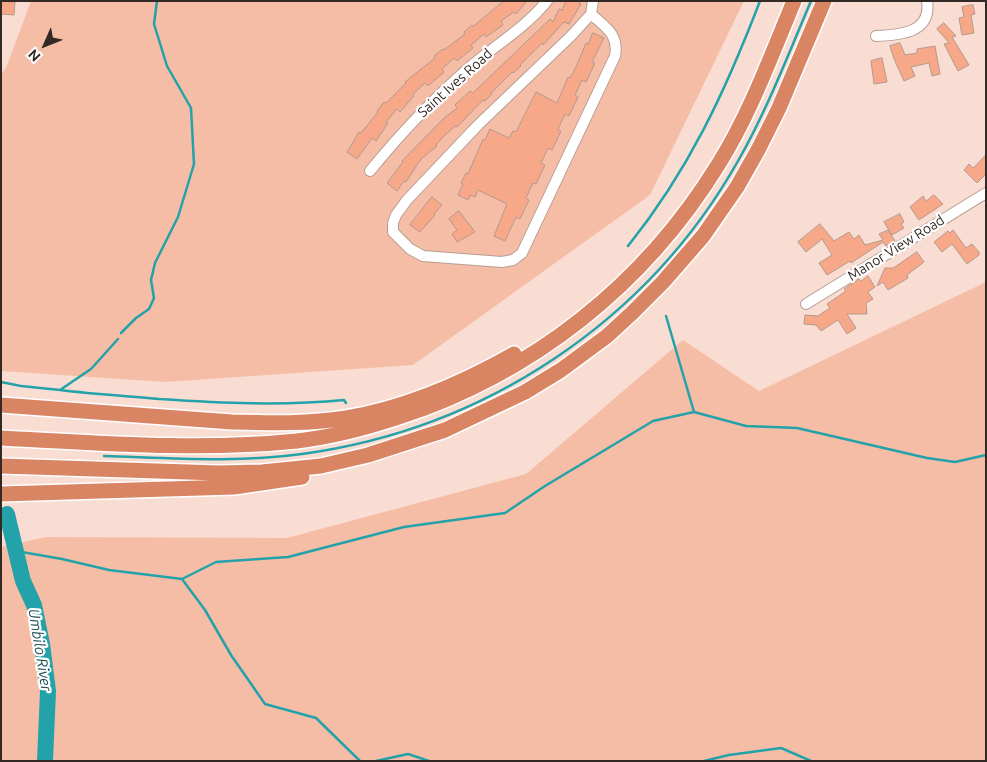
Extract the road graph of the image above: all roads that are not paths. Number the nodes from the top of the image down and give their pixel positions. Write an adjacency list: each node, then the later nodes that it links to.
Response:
1 (546, 1): 8 (street, Saint Ives Road)
2 (593, 1): 6 (street)
3 (794, 1): 10 (highway)
4 (824, 1): 13 (highway)
5 (928, 1): 7 (street)
6 (591, 14): 6 (street)
7 (876, 36)
8 (370, 171)
9 (986, 193): 11 (street, Manor View Road)
10 (617, 290): 12 (highway); 14 (highway)
11 (806, 304)
12 (1, 405)
13 (445, 430): 15 (highway); 16 (highway)
14 (1, 438)
15 (1, 466)
16 (1, 494)

